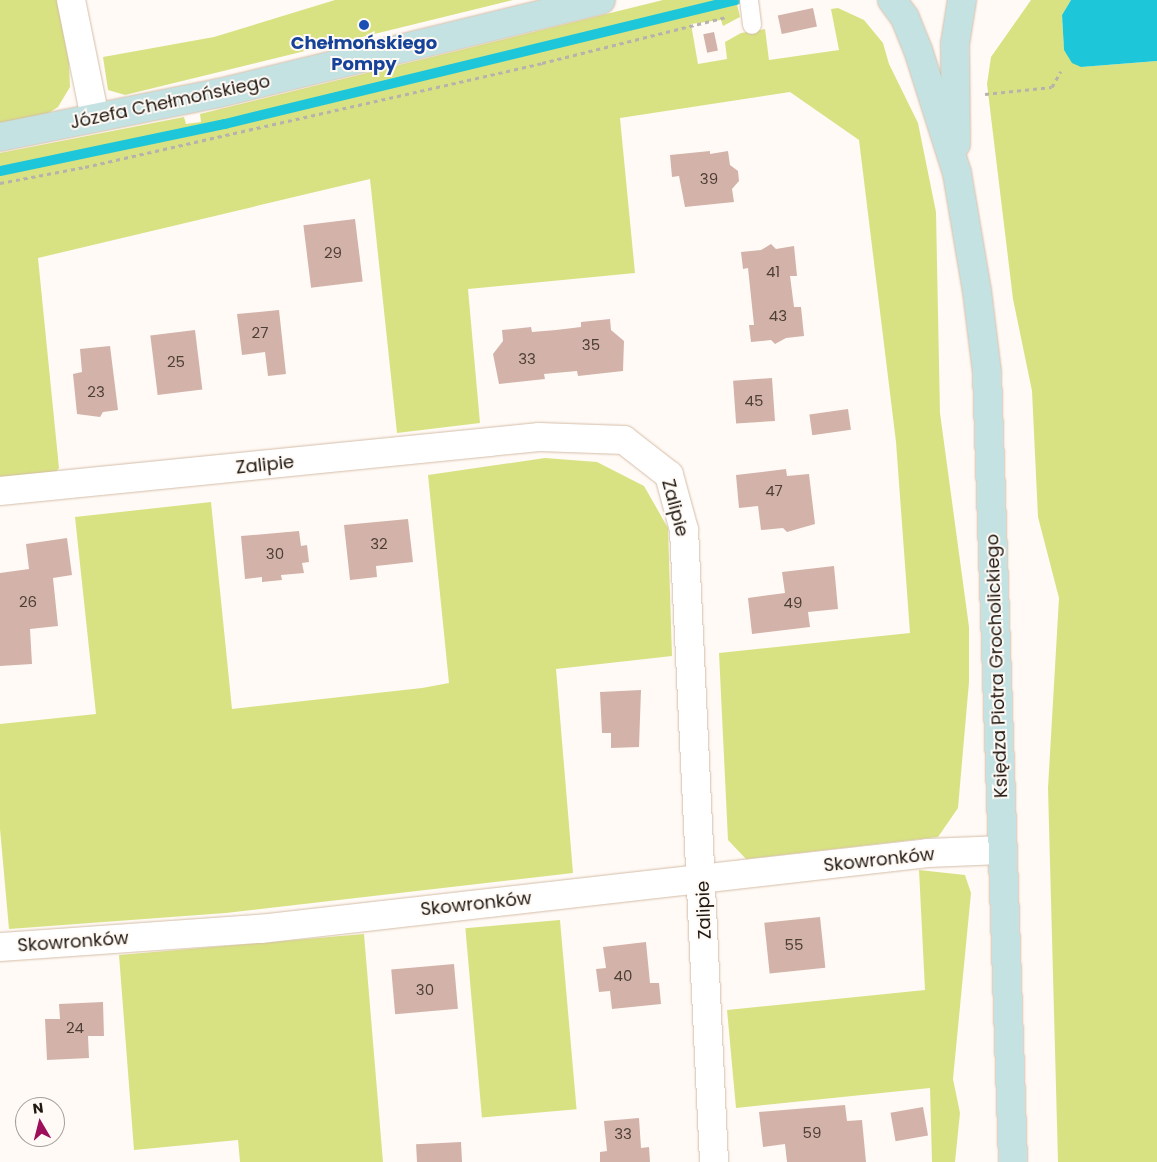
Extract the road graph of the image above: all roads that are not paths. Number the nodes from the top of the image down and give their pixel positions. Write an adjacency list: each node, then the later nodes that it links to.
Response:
1 (72, 0): 7 (street)
2 (600, 0): 7 (street, Józefa Chełmońskiego)
3 (892, 0): 9 (street, Księdza Piotra Grocholickiego)
4 (962, 0): 9 (street, Księdza Piotra Grocholickiego)
5 (749, 3): 6 (lane)
6 (752, 25)
7 (95, 118): 8 (street, Józefa Chełmońskiego)
8 (0, 137)
9 (957, 173): 11 (street, Księdza Piotra Grocholickiego)
10 (0, 491): 12 (street, Zalipie)
11 (1002, 850): 12 (street, Skowronków); 15 (street, Księdza Piotra Grocholickiego)
12 (703, 879): 13 (street, Skowronków); 14 (street, Zalipie)
13 (0, 947)
14 (714, 1162)
15 (1013, 1162)

